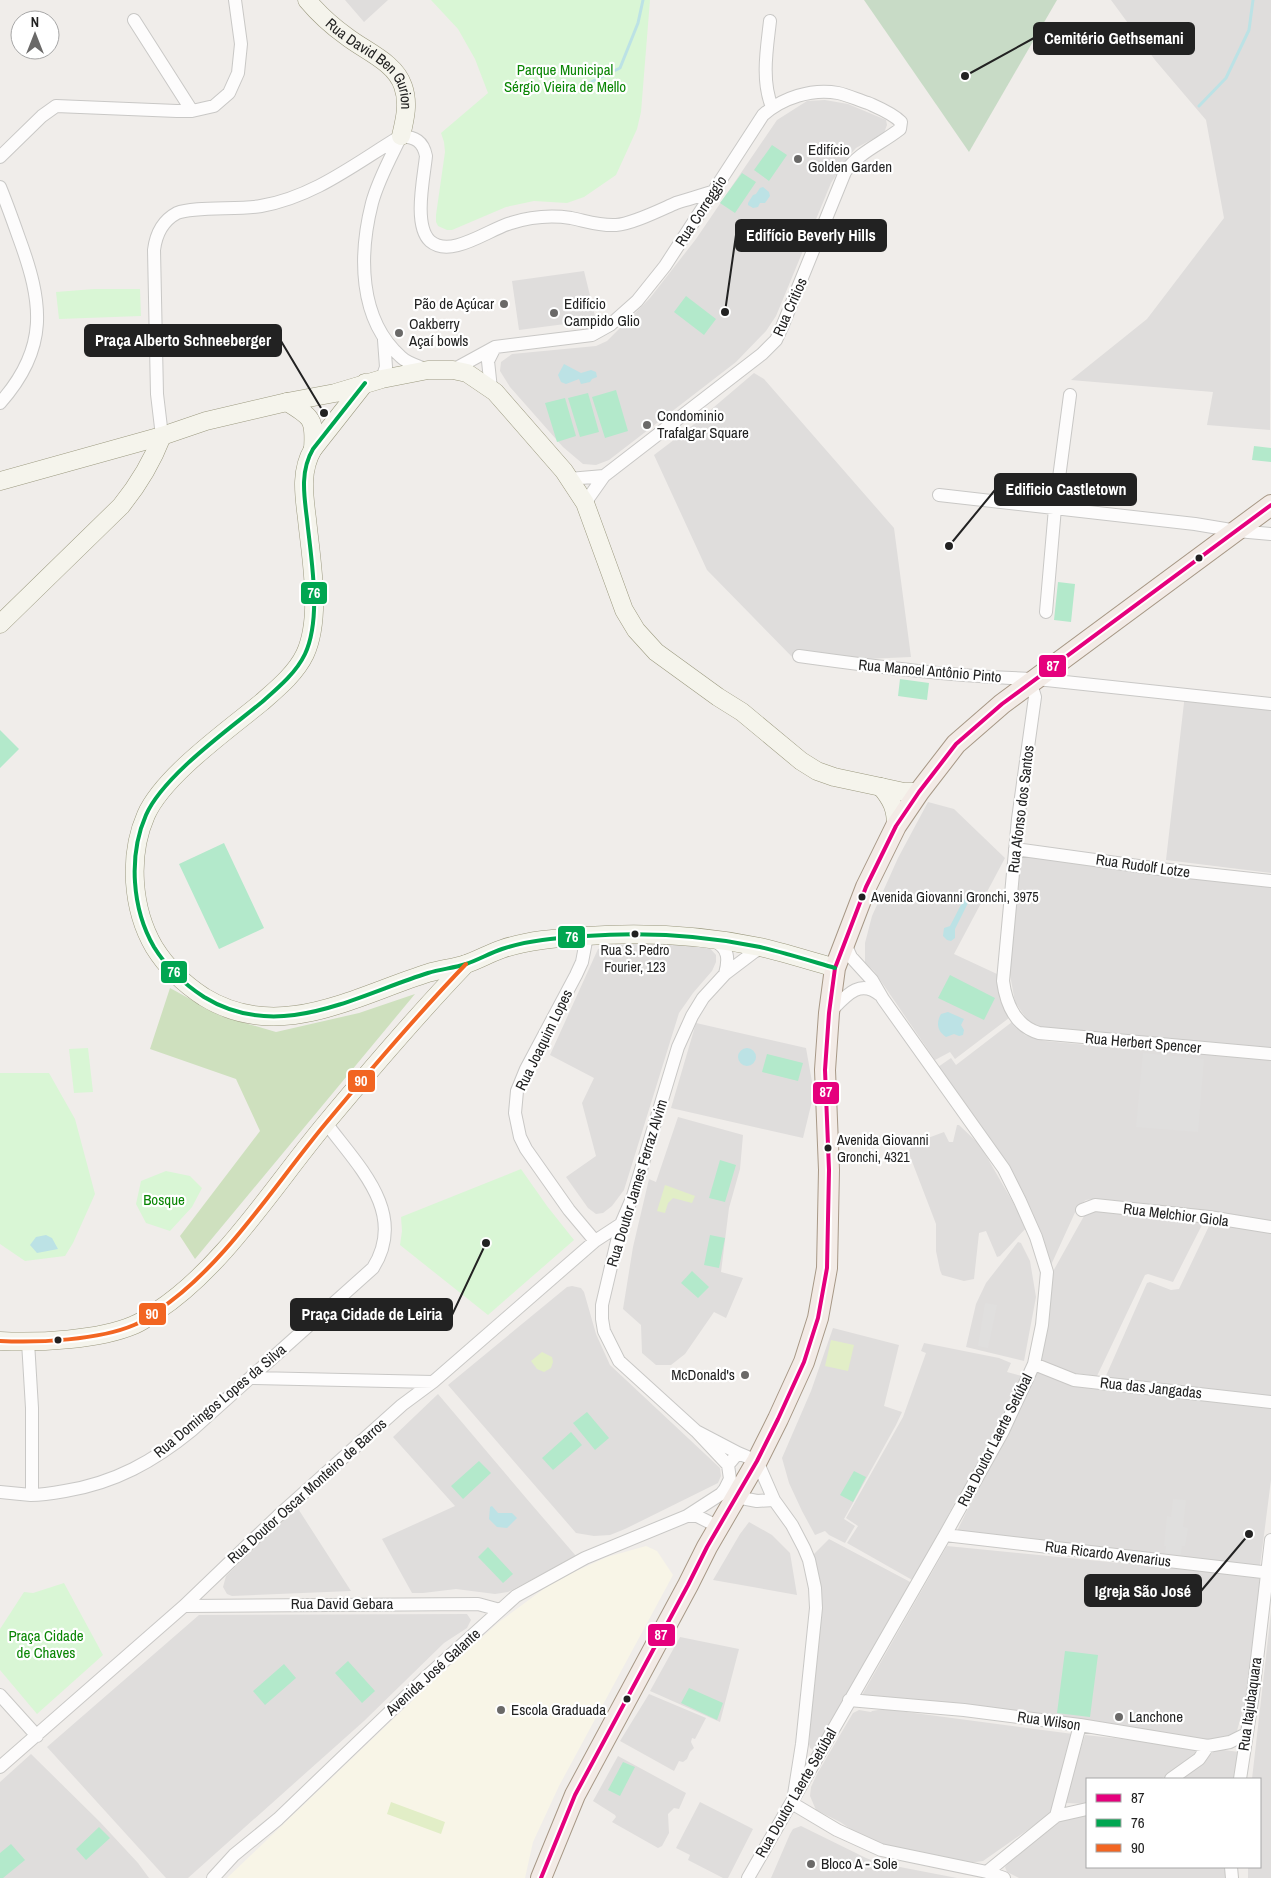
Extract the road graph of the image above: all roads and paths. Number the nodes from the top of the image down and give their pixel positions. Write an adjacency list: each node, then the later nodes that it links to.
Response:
1 (235, 0): 6 (street)
2 (307, 0): 8 (street, Rua David Ben Gurion)
3 (134, 20): 6 (street)
4 (770, 20): 5 (street)
5 (772, 107): 7 (street, Rua Correggio); 11 (street, Rua Correggio)
6 (192, 111): 9 (street)
7 (901, 122): 23 (street, Rua Critios)
8 (401, 136): 11 (street); 12 (street, Rua David Ben Gurion); 21 (street)
9 (0, 157)
10 (0, 187): 20 (street)
11 (712, 192): 13 (street, Rua Correggio)
12 (384, 340): 14 (street, Rua David Ben Gurion); 16 (street, Rua David Ben Gurion)
13 (495, 347): 15 (street, Rua Correggio); 17 (street)
14 (428, 370): 15 (street); 16 (street)
15 (453, 370): 17 (street)
16 (373, 381): 19 (street); 22 (street)
17 (491, 389): 24 (street)
18 (1070, 395): 29 (street)
19 (287, 402): 21 (street); 22 (street)
20 (0, 403)
21 (162, 436): 25 (street); 33 (street)
22 (313, 449): 49 (street)
23 (604, 476): 24 (street); 27 (street, Rua Critios)
24 (569, 478): 27 (street)
25 (0, 481)
26 (939, 495): 29 (street)
27 (585, 504): 37 (street)
28 (1271, 505): 30 (main road)
29 (1055, 508): 30 (street); 32 (street)
30 (1237, 531): 31 (street); 35 (main road)
31 (1271, 534)
32 (1046, 612)
33 (0, 624)
34 (799, 656): 35 (street, Rua Manoel Antônio Pinto)
35 (1034, 681): 36 (street, Rua Manoel Antônio Pinto); 38 (main road); 40 (street, Rua Afonso dos Santos)
36 (1271, 704)
37 (881, 788): 38 (street); 39 (street)
38 (919, 792): 39 (main road)
39 (896, 826): 44 (main road)
40 (1015, 849): 41 (street, Rua Rudolf Lotze); 53 (street, Rua Afonso dos Santos)
41 (1271, 881)
42 (587, 936): 43 (street); 46 (street); 59 (street, Rua Joaquim Lopes)
43 (708, 938): 45 (street); 48 (street)
44 (845, 944): 47 (main road); 50 (street, Rua Doutor Laerte Setúbal)
45 (762, 948): 47 (street); 48 (street, Rua Doutor James Ferraz Alvim)
46 (466, 964): 49 (street); 51 (street)
47 (835, 968): 52 (main road)
48 (725, 974): 57 (street, Rua Doutor James Ferraz Alvim)
49 (416, 978): 51 (street)
50 (882, 998): 52 (street); 62 (street, Rua Doutor Laerte Setúbal)
51 (428, 1004): 55 (street)
52 (829, 1012): 68 (main road)
53 (1018, 1021): 54 (street, Rua Herbert Spencer)
54 (1271, 1054)
55 (326, 1124): 61 (street); 63 (street, Rua Domingos Lopes da Silva)
56 (1082, 1210): 58 (street, Rua Melchior Giola)
57 (622, 1224): 59 (street, Rua Doutor Oscar Monteiro de Barros); 66 (street, Rua Doutor James Ferraz Alvim)
58 (1271, 1227)
59 (595, 1241): 64 (street, Rua Doutor Oscar Monteiro de Barros)
60 (0, 1341): 61 (street)
61 (28, 1342): 71 (street)
62 (1034, 1364): 65 (street, Rua das Jangadas); 76 (street, Rua Doutor Laerte Setúbal)
63 (251, 1378): 64 (street); 71 (street, Rua Domingos Lopes da Silva)
64 (433, 1382): 79 (street, Rua Doutor Oscar Monteiro de Barros)
65 (1271, 1402)
66 (696, 1431): 67 (street, Rua Doutor James Ferraz Alvim); 69 (street, Rua Doutor James Ferraz Alvim)
67 (738, 1453): 68 (street); 69 (street)
68 (757, 1461): 72 (main road); 73 (street)
69 (728, 1465): 74 (street, Avenida José Galante)
70 (0, 1492): 71 (street, Rua Domingos Lopes da Silva)
71 (32, 1495)
72 (736, 1497): 73 (street); 75 (main road)
73 (774, 1500): 90 (street)
74 (687, 1516): 75 (street); 80 (street, Avenida José Galante)
75 (719, 1527): 95 (main road)
76 (945, 1535): 78 (street, Rua Ricardo Avenarius); 82 (street, Rua Doutor Laerte Setúbal)
77 (1271, 1540): 78 (street, Rua Itajubaquara)
78 (1269, 1572): 84 (street, Rua Itajubaquara)
79 (184, 1606): 80 (street, Rua David Gebara); 85 (street, Rua Doutor Oscar Monteiro de Barros)
80 (500, 1610): 94 (street, Avenida José Galante)
81 (0, 1695): 85 (street)
82 (849, 1700): 83 (street, Rua Wilson); 90 (street, Rua Doutor Laerte Setúbal)
83 (1080, 1725): 86 (street, Rua Wilson); 92 (street)
84 (1246, 1734): 86 (street, Rua Wilson); 89 (street, Rua Itajubaquara)
85 (37, 1736): 87 (street, Rua Doutor Oscar Monteiro de Barros)
86 (1208, 1746): 88 (street)
87 (0, 1767)
88 (1172, 1778)
89 (1240, 1778)
90 (793, 1801): 93 (street); 96 (street, Rua Doutor Laerte Setúbal)
91 (1086, 1809): 92 (street)
92 (1056, 1816): 93 (street)
93 (988, 1872): 97 (street)
94 (213, 1878)
95 (541, 1878)
96 (748, 1878)
97 (1004, 1878)

